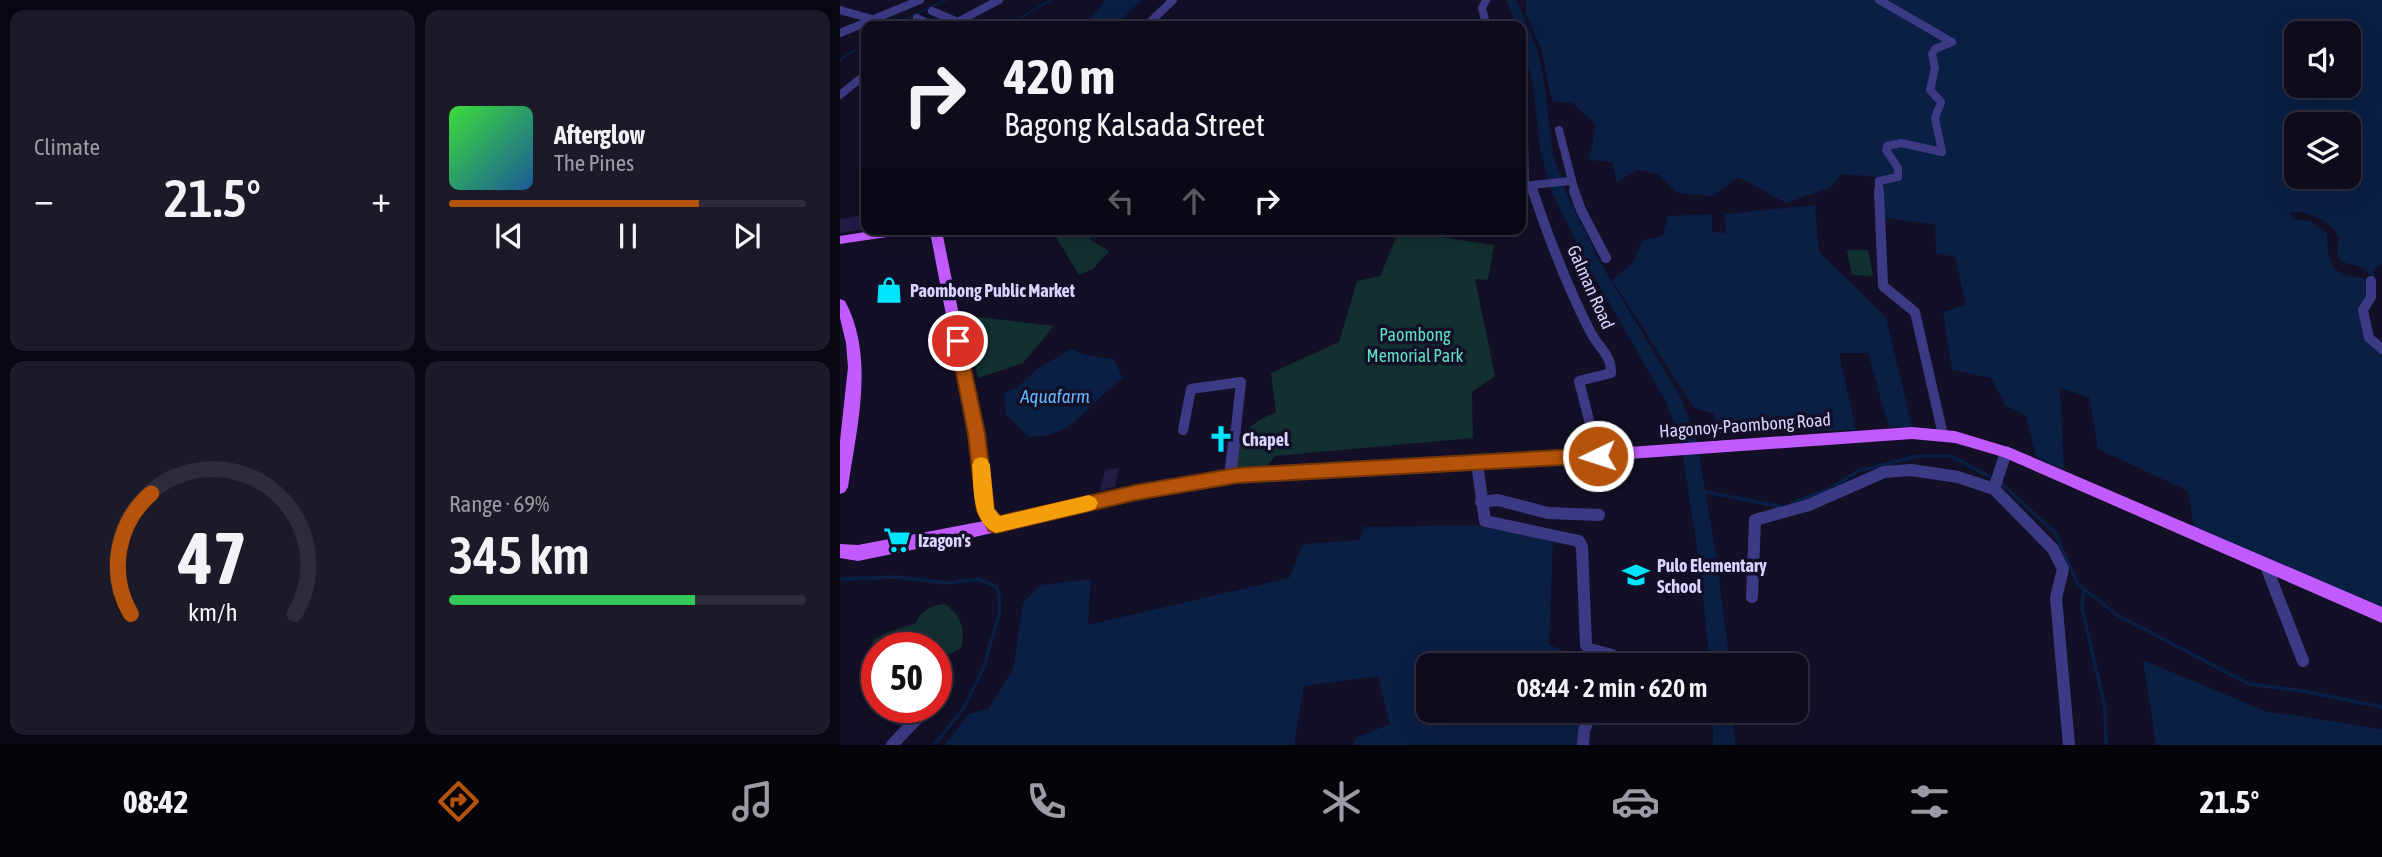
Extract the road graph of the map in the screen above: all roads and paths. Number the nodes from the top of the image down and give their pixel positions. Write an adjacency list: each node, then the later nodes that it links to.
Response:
1 (920, 0): 9 (street)
2 (999, 0): 13 (street)
3 (1174, 0): 14 (street)
4 (1486, 0): 15 (street)
5 (1879, 0): 31 (street)
6 (840, 10): 9 (street)
7 (932, 11): 12 (street)
8 (917, 18): 11 (street)
9 (872, 19): 10 (street)
10 (867, 21)
11 (923, 21)
12 (949, 21)
13 (963, 21)
14 (1151, 21)
15 (1485, 21)
16 (861, 24): 17 (street)
17 (840, 33)
18 (861, 78): 19 (street)
19 (840, 95)
20 (1559, 130): 21 (street)
21 (1567, 182): 22 (street); 26 (street)
22 (1526, 186): 33 (street, Galman Road)
23 (874, 235): 25 (main road)
24 (936, 235): 40 (main road)
25 (840, 240)
26 (1606, 258)
27 (2371, 281): 29 (street)
28 (840, 304): 37 (main road)
29 (2382, 349)
30 (1183, 430): 35 (street)
31 (1943, 435): 32 (main road, Hagonoy-Paombong Road); 33 (main road, Hagonoy-Paombong Road)
32 (2006, 452): 36 (street); 42 (main road, Hagonoy-Paombong Road)
33 (1598, 456): 34 (main road, Hagonoy-Paombong Road)
34 (1478, 464): 35 (main road, Hagonoy-Paombong Road); 38 (street)
35 (1230, 477): 40 (main road, Hagonoy-Paombong Road)
36 (1996, 482): 43 (street); 51 (street)
37 (840, 487)
38 (1481, 502): 39 (street); 45 (street)
39 (1600, 515)
40 (991, 518): 41 (main road, Hagonoy-Paombong Road)
41 (840, 551)
42 (2266, 566): 44 (main road, Hagonoy-Paombong Road); 46 (street)
43 (1752, 597)
44 (2382, 614)
45 (1605, 653)
46 (2303, 661)
47 (913, 723): 49 (street)
48 (1587, 723): 50 (street)
49 (892, 745)
50 (1583, 745)
51 (2069, 745)

